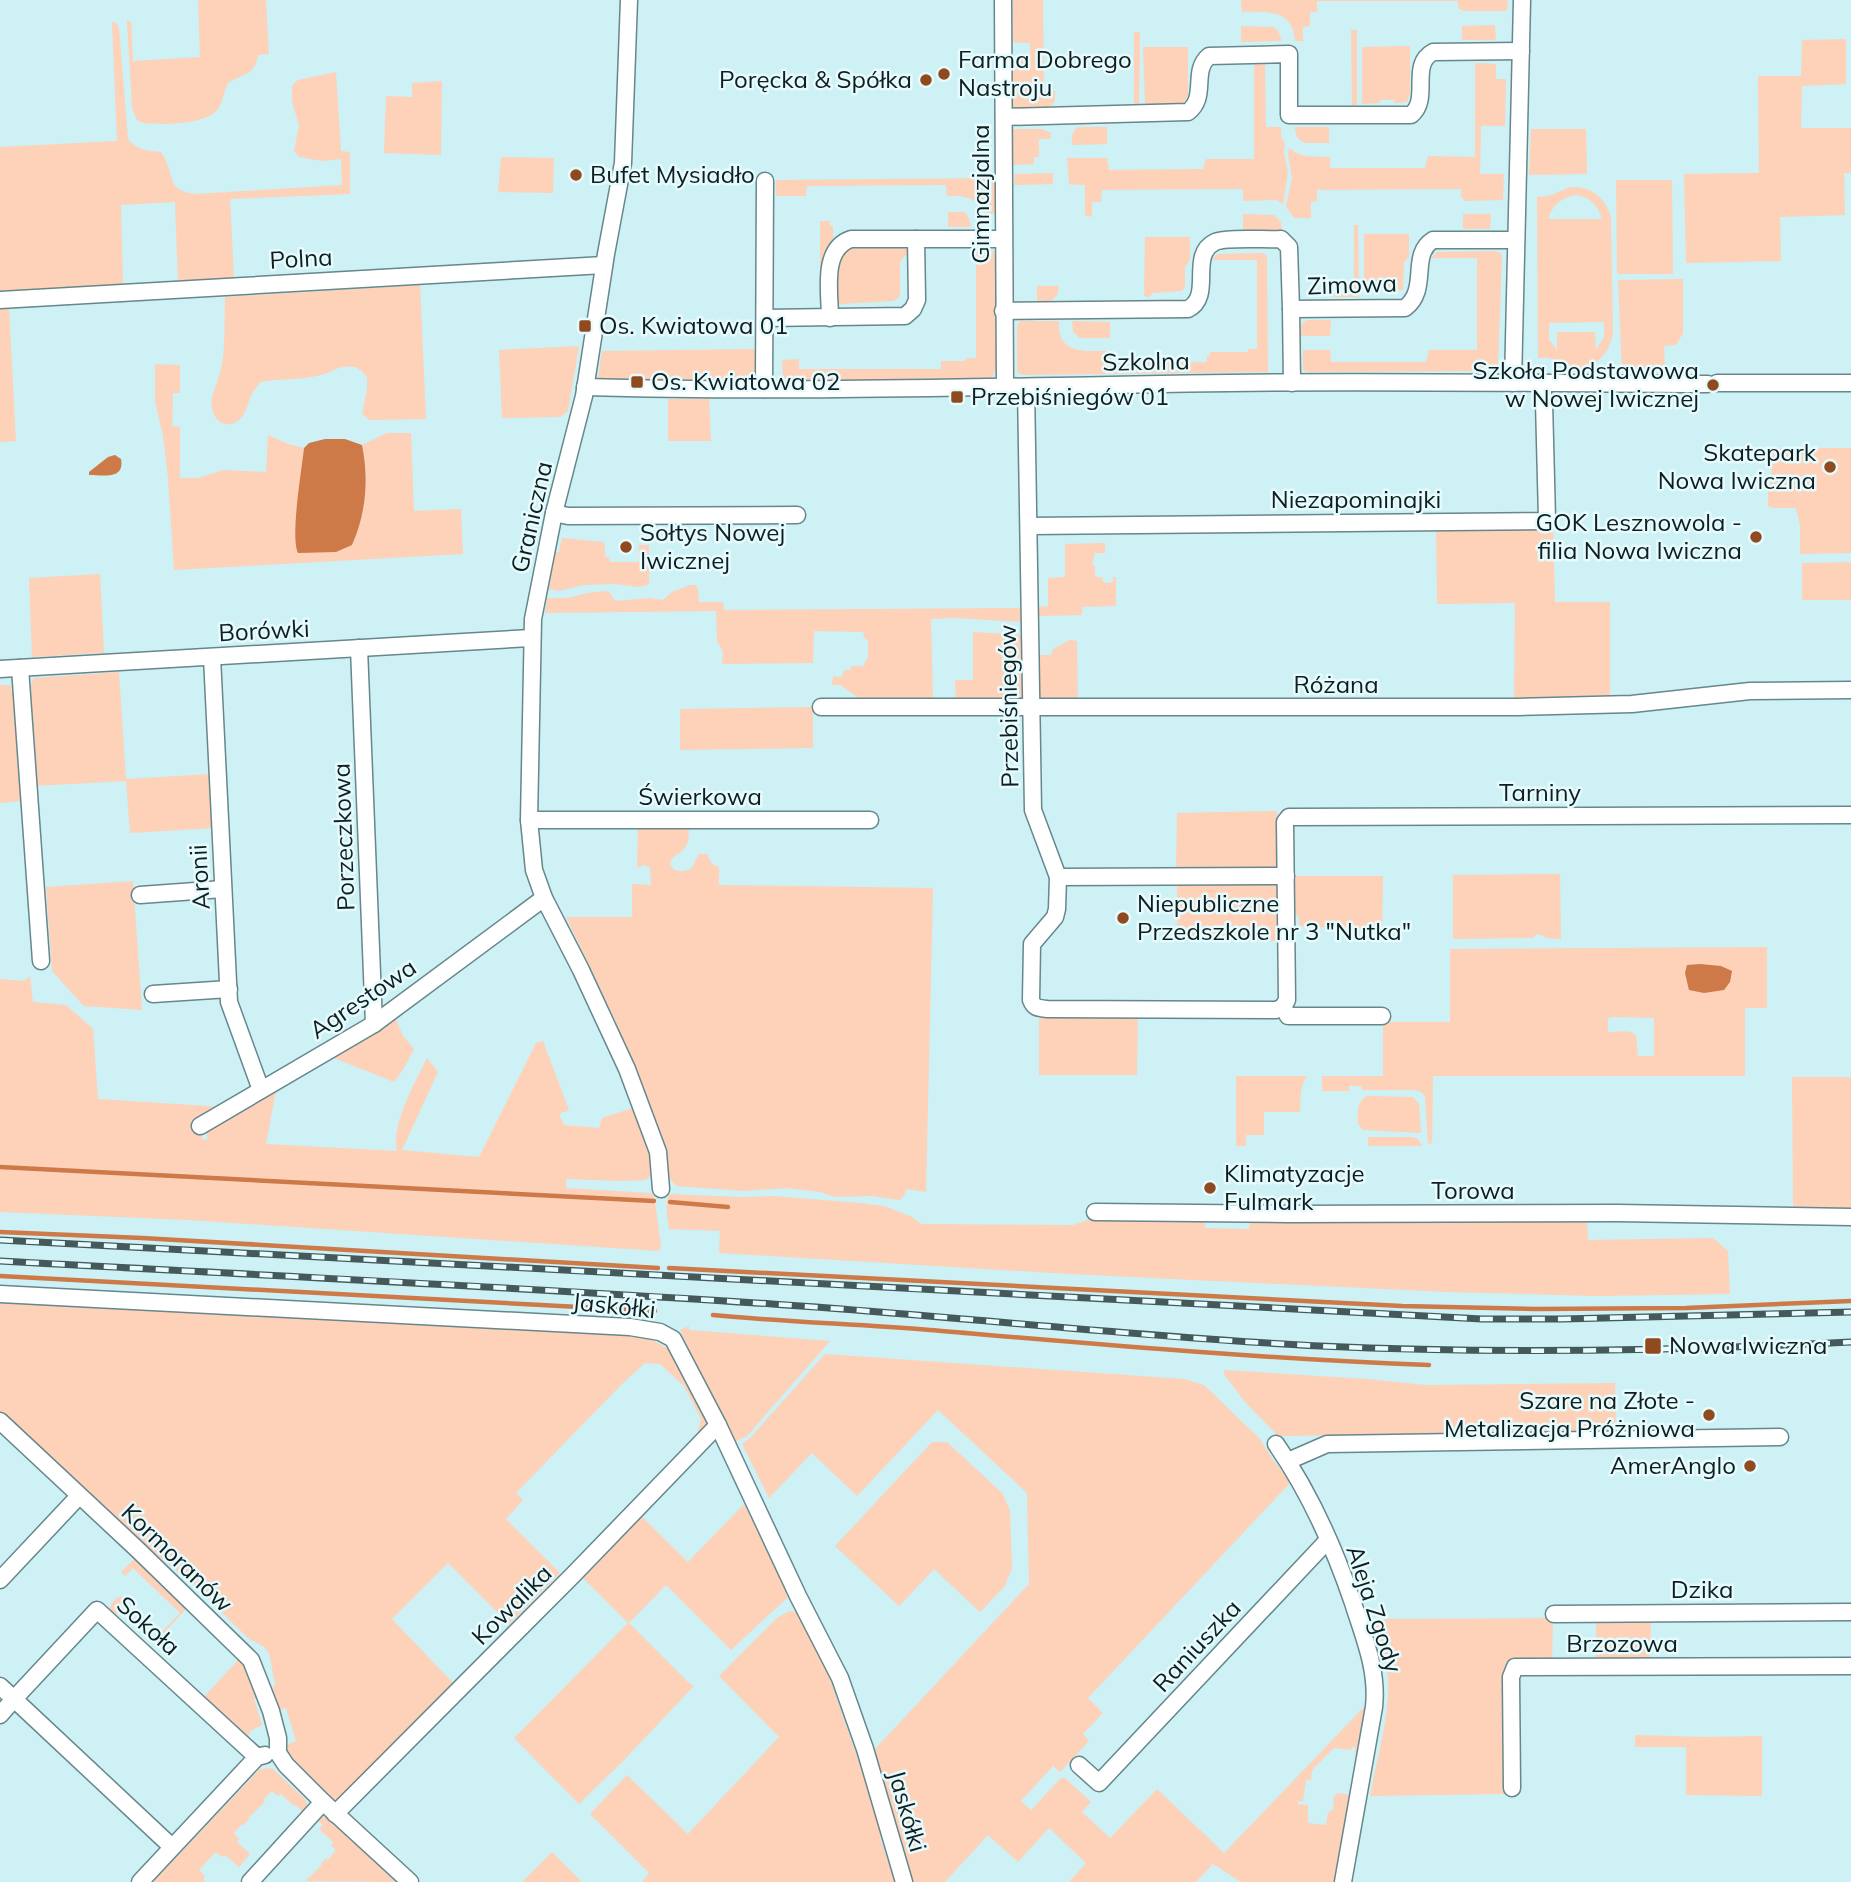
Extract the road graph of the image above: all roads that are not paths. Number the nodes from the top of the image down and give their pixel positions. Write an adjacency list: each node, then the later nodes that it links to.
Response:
1 (629, 0): 10 (street, Graniczna)
2 (1003, 0): 5 (street, Gimnazjalna)
3 (1522, 0): 4 (street)
4 (1521, 51): 5 (street); 9 (street)
5 (1004, 117): 8 (street, Gimnazjalna)
6 (765, 181): 15 (street)
7 (916, 239): 8 (street); 14 (street); 14 (street)
8 (1003, 239): 13 (street, Gimnazjalna)
9 (1516, 240): 12 (street, Zimowa); 17 (street)
10 (604, 265): 11 (street, Polna); 20 (street, Graniczna)
11 (0, 300)
12 (1291, 309): 13 (street, Zimowa); 16 (street)
13 (1003, 311): 21 (street, Gimnazjalna)
14 (830, 317): 15 (street)
15 (765, 318): 23 (street)
16 (1292, 383): 17 (street, Szkolna); 22 (street, Szkolna)
17 (1513, 383): 18 (street, Szkolna)
18 (1542, 383): 19 (street, Szkolna); 26 (street, Niezapominajki)
19 (1851, 383)
20 (585, 387): 23 (street, Szkolna); 24 (street, Graniczna)
21 (1005, 387): 22 (street, Szkolna); 23 (street, Szkolna)
22 (1026, 387): 26 (street, Przebiśniegów)
23 (764, 389)
24 (554, 513): 25 (street); 27 (street, Graniczna)
25 (797, 515)
26 (1029, 526): 34 (street, Przebiśniegów)
27 (531, 638): 28 (street, Borówki); 36 (street, Graniczna)
28 (359, 648): 29 (street, Borówki); 48 (street, Porzeczkowa)
29 (212, 657): 30 (street, Borówki); 40 (street, Aronii)
30 (20, 668): 31 (street, Borówki); 43 (street)
31 (0, 669)
32 (1851, 690): 34 (street, Różana)
33 (821, 707): 34 (street, Różana)
34 (1032, 708): 39 (street, Przebiśniegów)
35 (1851, 815): 38 (street, Tarniny)
36 (529, 820): 37 (street, Świerkowa); 42 (street, Graniczna)
37 (870, 820)
38 (1286, 876): 39 (street); 46 (street, Tarniny)
39 (1058, 877): 46 (street, Przebiśniegów)
40 (223, 889): 41 (street); 44 (street, Aronii)
41 (140, 895)
42 (544, 898): 48 (street, Agrestowa); 51 (street, Graniczna)
43 (41, 961)
44 (229, 989): 45 (street); 49 (street, Aronii)
45 (153, 994)
46 (1283, 1007): 47 (street)
47 (1382, 1016)
48 (374, 1024): 49 (street, Agrestowa)
49 (261, 1090): 50 (street, Agrestowa)
50 (200, 1126)
51 (661, 1189)
52 (1095, 1212): 53 (street, Torowa)
53 (1851, 1217)
54 (0, 1294): 56 (street, Jaskółki)
55 (0, 1421): 60 (street, Kormoranów)
56 (718, 1425): 74 (street, Kowalika); 79 (street, Jaskółki)
57 (1780, 1437): 59 (street)
58 (1276, 1444): 59 (street, Aleja Zgody)
59 (1288, 1461): 61 (street, Aleja Zgody)
60 (79, 1496): 62 (street); 69 (street, Kormoranów)
61 (1328, 1540): 71 (street, Raniuszka); 80 (street, Aleja Zgody)
62 (0, 1580)
63 (1851, 1612): 64 (street, Dzika)
64 (1554, 1614)
65 (1851, 1666): 72 (street, Brzozowa)
66 (0, 1686): 67 (street)
67 (14, 1699): 68 (street, Sokoła); 70 (street, Sokoła); 75 (street)
68 (0, 1715)
69 (278, 1753): 70 (street); 73 (street)
70 (257, 1757): 75 (street)
71 (1079, 1765)
72 (1512, 1788)
73 (323, 1802): 74 (street); 77 (street)
74 (335, 1814): 78 (street)
75 (172, 1847): 76 (street)
76 (140, 1882)
77 (250, 1882)
78 (410, 1882)
79 (904, 1882)
80 (1343, 1882)

